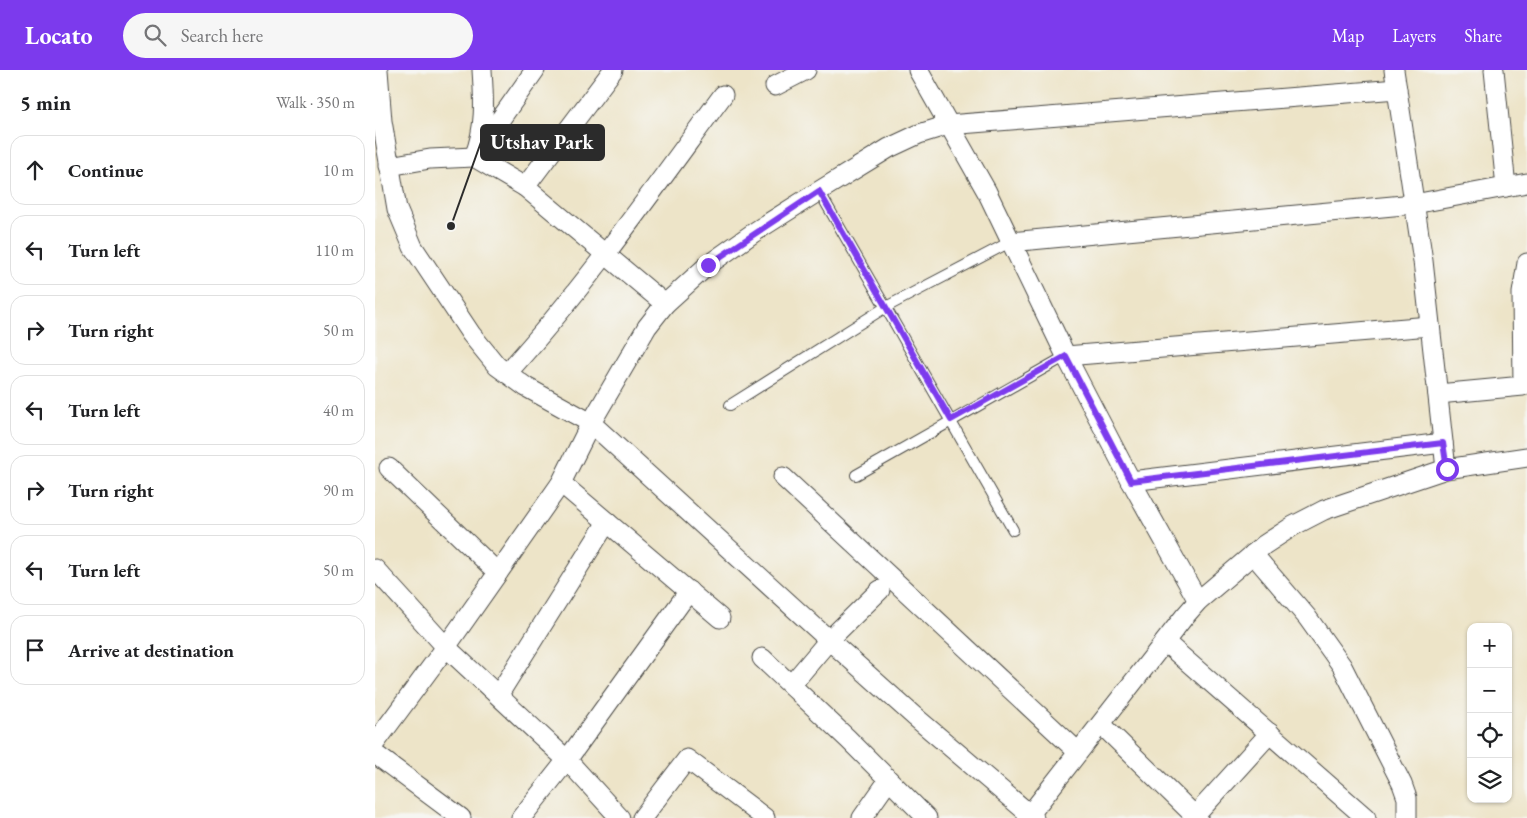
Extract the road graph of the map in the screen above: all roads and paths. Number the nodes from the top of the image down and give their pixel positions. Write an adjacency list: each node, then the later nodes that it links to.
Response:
1 (379, 70): 14 (street)
2 (482, 70): 13 (street)
3 (535, 70): 13 (street)
4 (613, 70): 17 (street)
5 (806, 70): 9 (street)
6 (918, 70): 12 (street)
7 (1394, 70): 10 (street)
8 (1494, 70): 16 (street)
9 (775, 86)
10 (1397, 89): 12 (street); 19 (street)
11 (723, 95): 21 (street)
12 (948, 125): 18 (street); 20 (street)
13 (475, 157): 14 (street); 17 (street)
14 (389, 166): 27 (street)
15 (1527, 183): 16 (street)
16 (1506, 186): 19 (street)
17 (525, 188): 21 (street)
18 (819, 191): 23 (street); 24 (lane)
19 (1414, 204): 20 (street); 25 (street)
20 (1011, 242): 24 (lane); 26 (street)
21 (605, 255): 23 (street); 27 (street)
22 (1527, 263): 28 (street)
23 (665, 304): 32 (street)
24 (886, 307): 30 (lane); 31 (lane)
25 (1430, 326): 26 (street); 29 (street)
26 (1066, 356): 31 (lane); 39 (street)
27 (507, 374): 32 (street)
28 (1525, 385): 29 (street)
29 (1438, 394): 33 (street)
30 (730, 405)
31 (951, 420): 37 (lane); 42 (lane)
32 (591, 423): 40 (street); 50 (street)
33 (1443, 443): 36 (street); 39 (street)
34 (1527, 457): 36 (street)
35 (389, 468): 45 (street)
36 (1447, 469): 43 (street)
37 (856, 475)
38 (783, 477): 59 (street)
39 (1131, 481): 48 (street)
40 (561, 483): 41 (street); 45 (street)
41 (607, 522): 47 (street); 55 (street)
42 (1013, 530)
43 (1253, 554): 48 (street); 73 (street)
44 (375, 570): 52 (street)
45 (498, 573): 52 (street)
46 (880, 590): 50 (street)
47 (689, 591): 49 (street); 61 (street)
48 (1198, 602): 51 (street)
49 (720, 618)
50 (829, 640): 54 (street); 63 (street)
51 (1165, 642): 56 (street); 58 (street)
52 (446, 647): 55 (street); 57 (street)
53 (762, 658): 54 (street)
54 (791, 685): 62 (street)
55 (499, 694): 61 (street)
56 (1101, 724): 59 (street); 64 (street)
57 (378, 733)
58 (1269, 733): 64 (street); 72 (street)
59 (1078, 752): 63 (street)
60 (375, 754): 65 (street)
61 (567, 760): 66 (street); 67 (street)
62 (888, 781): 70 (street); 71 (street)
63 (1030, 817)
64 (1195, 817)
65 (461, 818)
66 (521, 818)
67 (619, 818)
68 (642, 818): 69 (street)
69 (765, 818)
70 (862, 818)
71 (927, 818)
72 (1367, 818)
73 (1407, 818)

